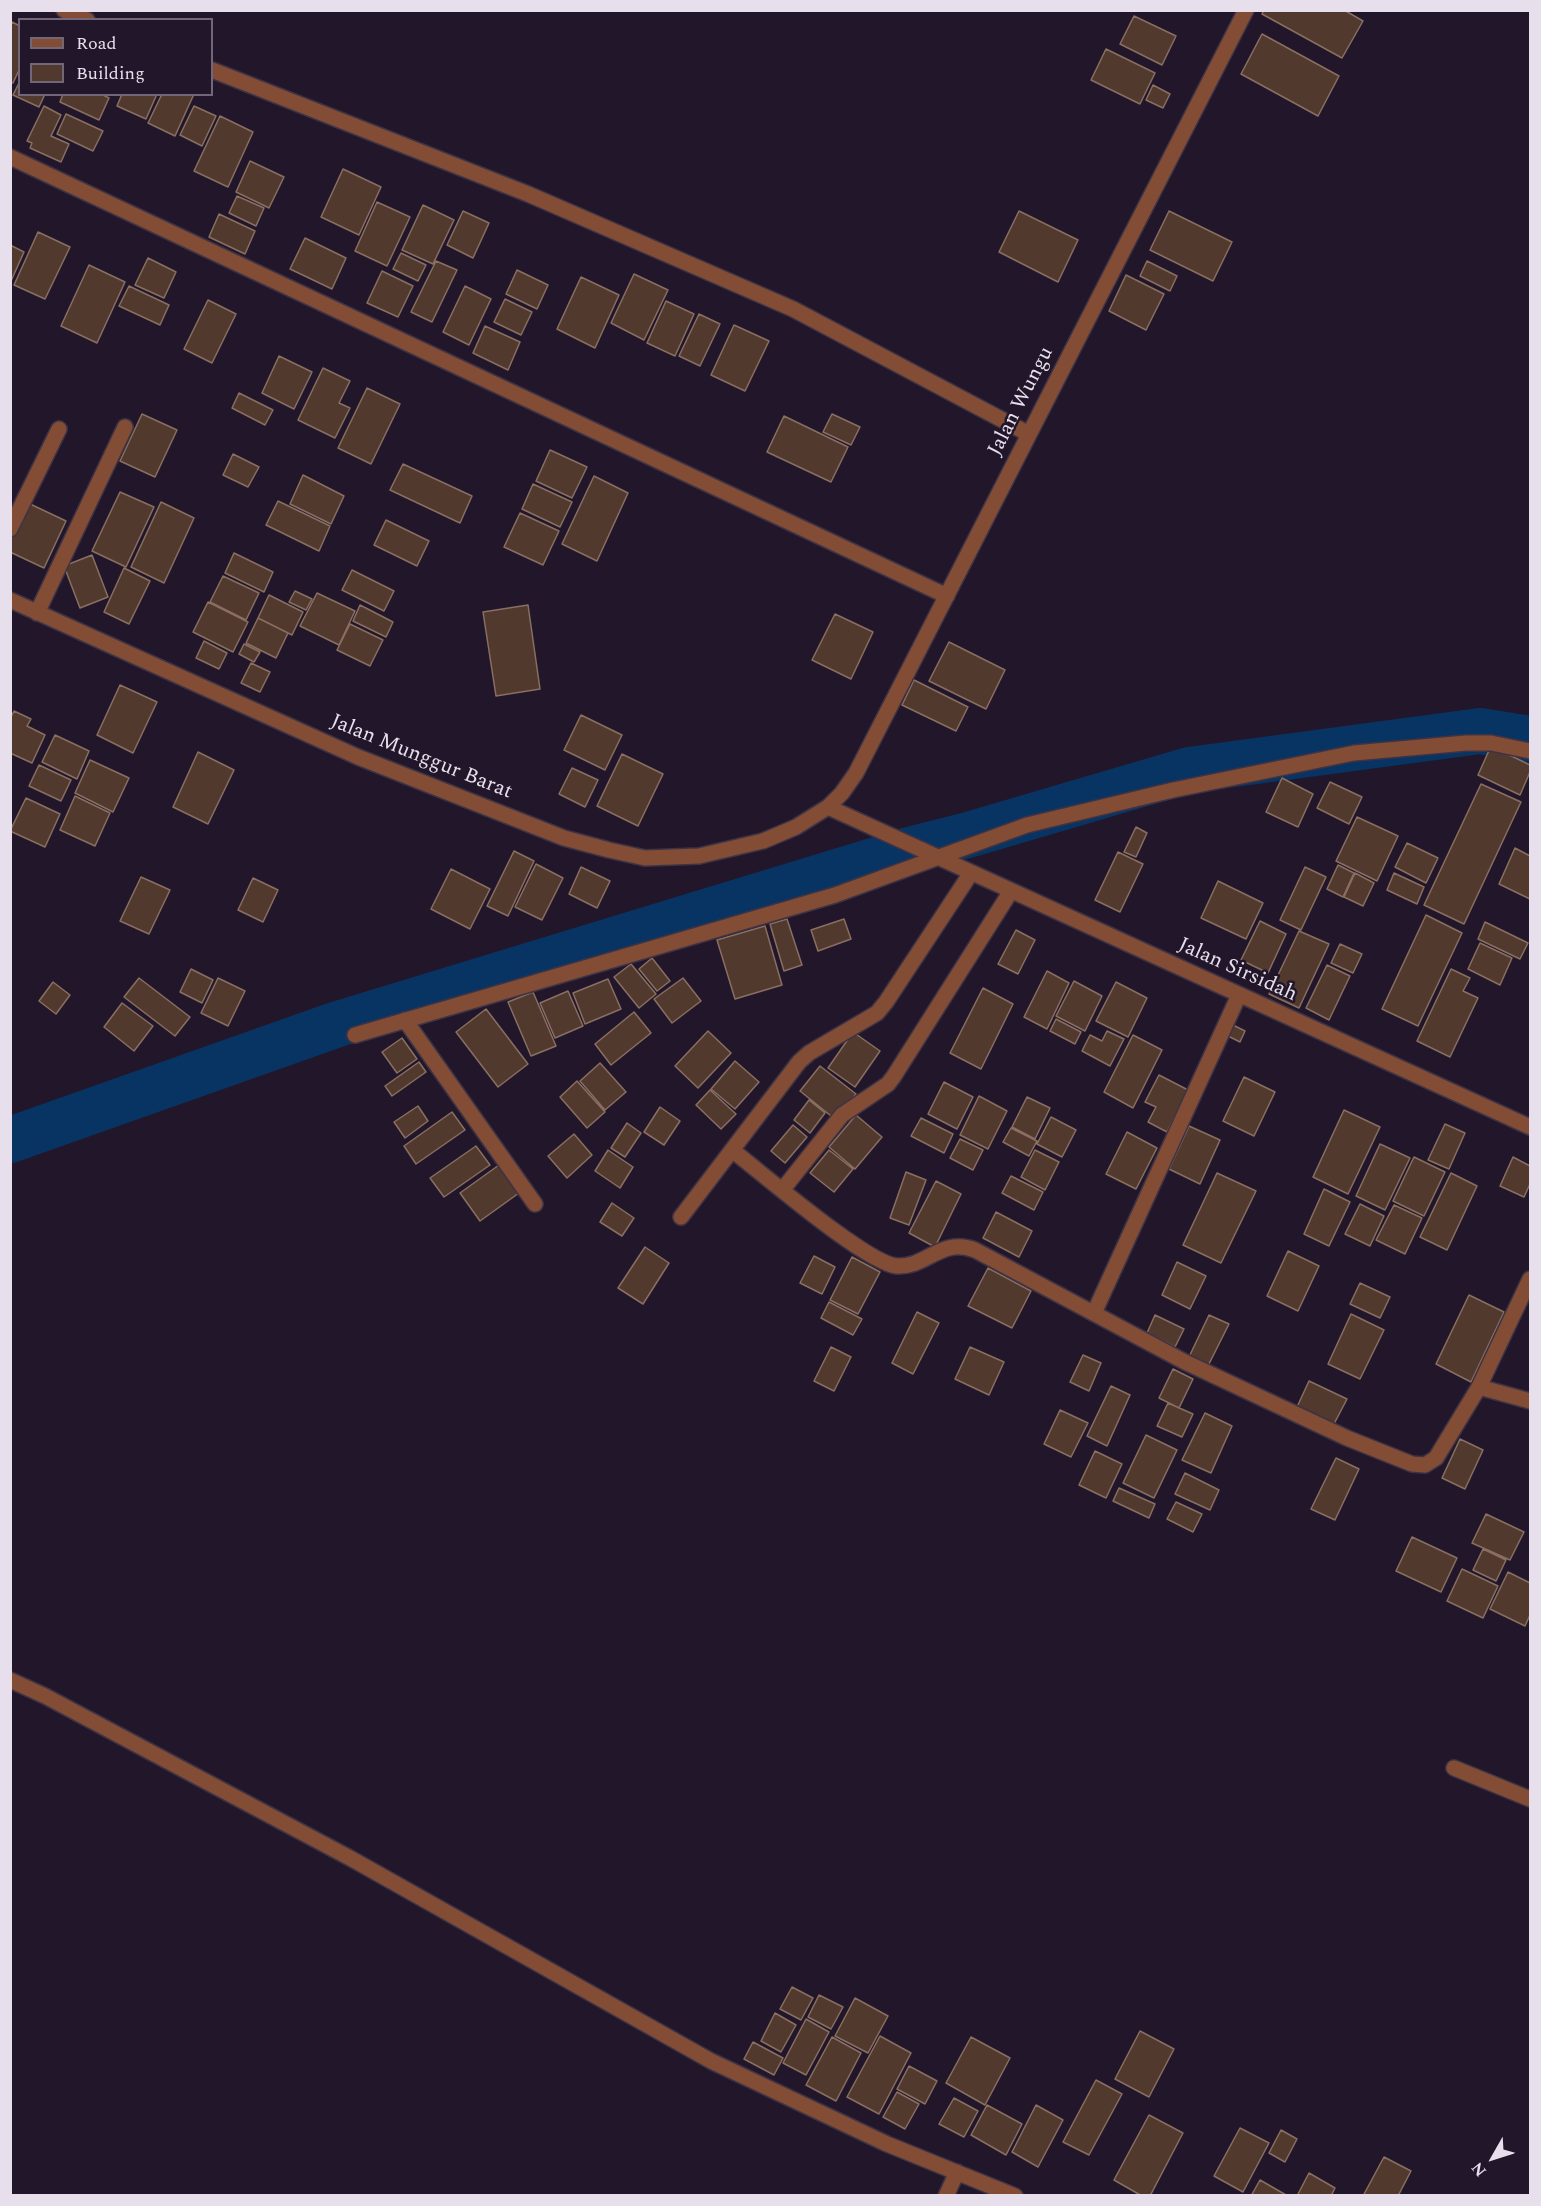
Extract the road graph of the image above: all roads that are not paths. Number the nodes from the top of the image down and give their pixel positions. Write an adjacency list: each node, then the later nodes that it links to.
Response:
1 (64, 10): 3 (street)
2 (1246, 10): 8 (street, Jalan Wungu)
3 (82, 18)
4 (213, 70): 8 (street)
5 (10, 158): 10 (street)
6 (125, 427): 12 (street)
7 (59, 429): 9 (street)
8 (1029, 434): 10 (street, Jalan Wungu)
9 (10, 529)
10 (947, 596): 14 (street, Jalan Wungu)
11 (10, 600): 12 (street, Jalan Munggur Barat)
12 (37, 613): 14 (street, Jalan Munggur Barat)
13 (1530, 751): 15 (street)
14 (828, 807): 15 (street, Jalan Sirsidah)
15 (931, 854): 16 (street, Jalan Sirsidah); 19 (street)
16 (971, 873): 17 (street, Jalan Sirsidah); 22 (street)
17 (1011, 891): 18 (street, Jalan Sirsidah); 23 (street)
18 (1239, 995): 21 (street, Jalan Sirsidah); 27 (street)
19 (405, 1020): 20 (street); 24 (street)
20 (355, 1035)
21 (1530, 1127)
22 (732, 1150): 23 (street); 25 (street)
23 (783, 1189): 27 (street)
24 (535, 1204)
25 (681, 1217)
26 (1530, 1279): 28 (street)
27 (1094, 1313): 28 (street)
28 (1479, 1387): 29 (street)
29 (1530, 1401)
30 (10, 1680): 33 (street)
31 (1454, 1768): 32 (street)
32 (1530, 1799)
33 (957, 2172): 34 (street); 35 (street)
34 (946, 2196)
35 (1015, 2196)

